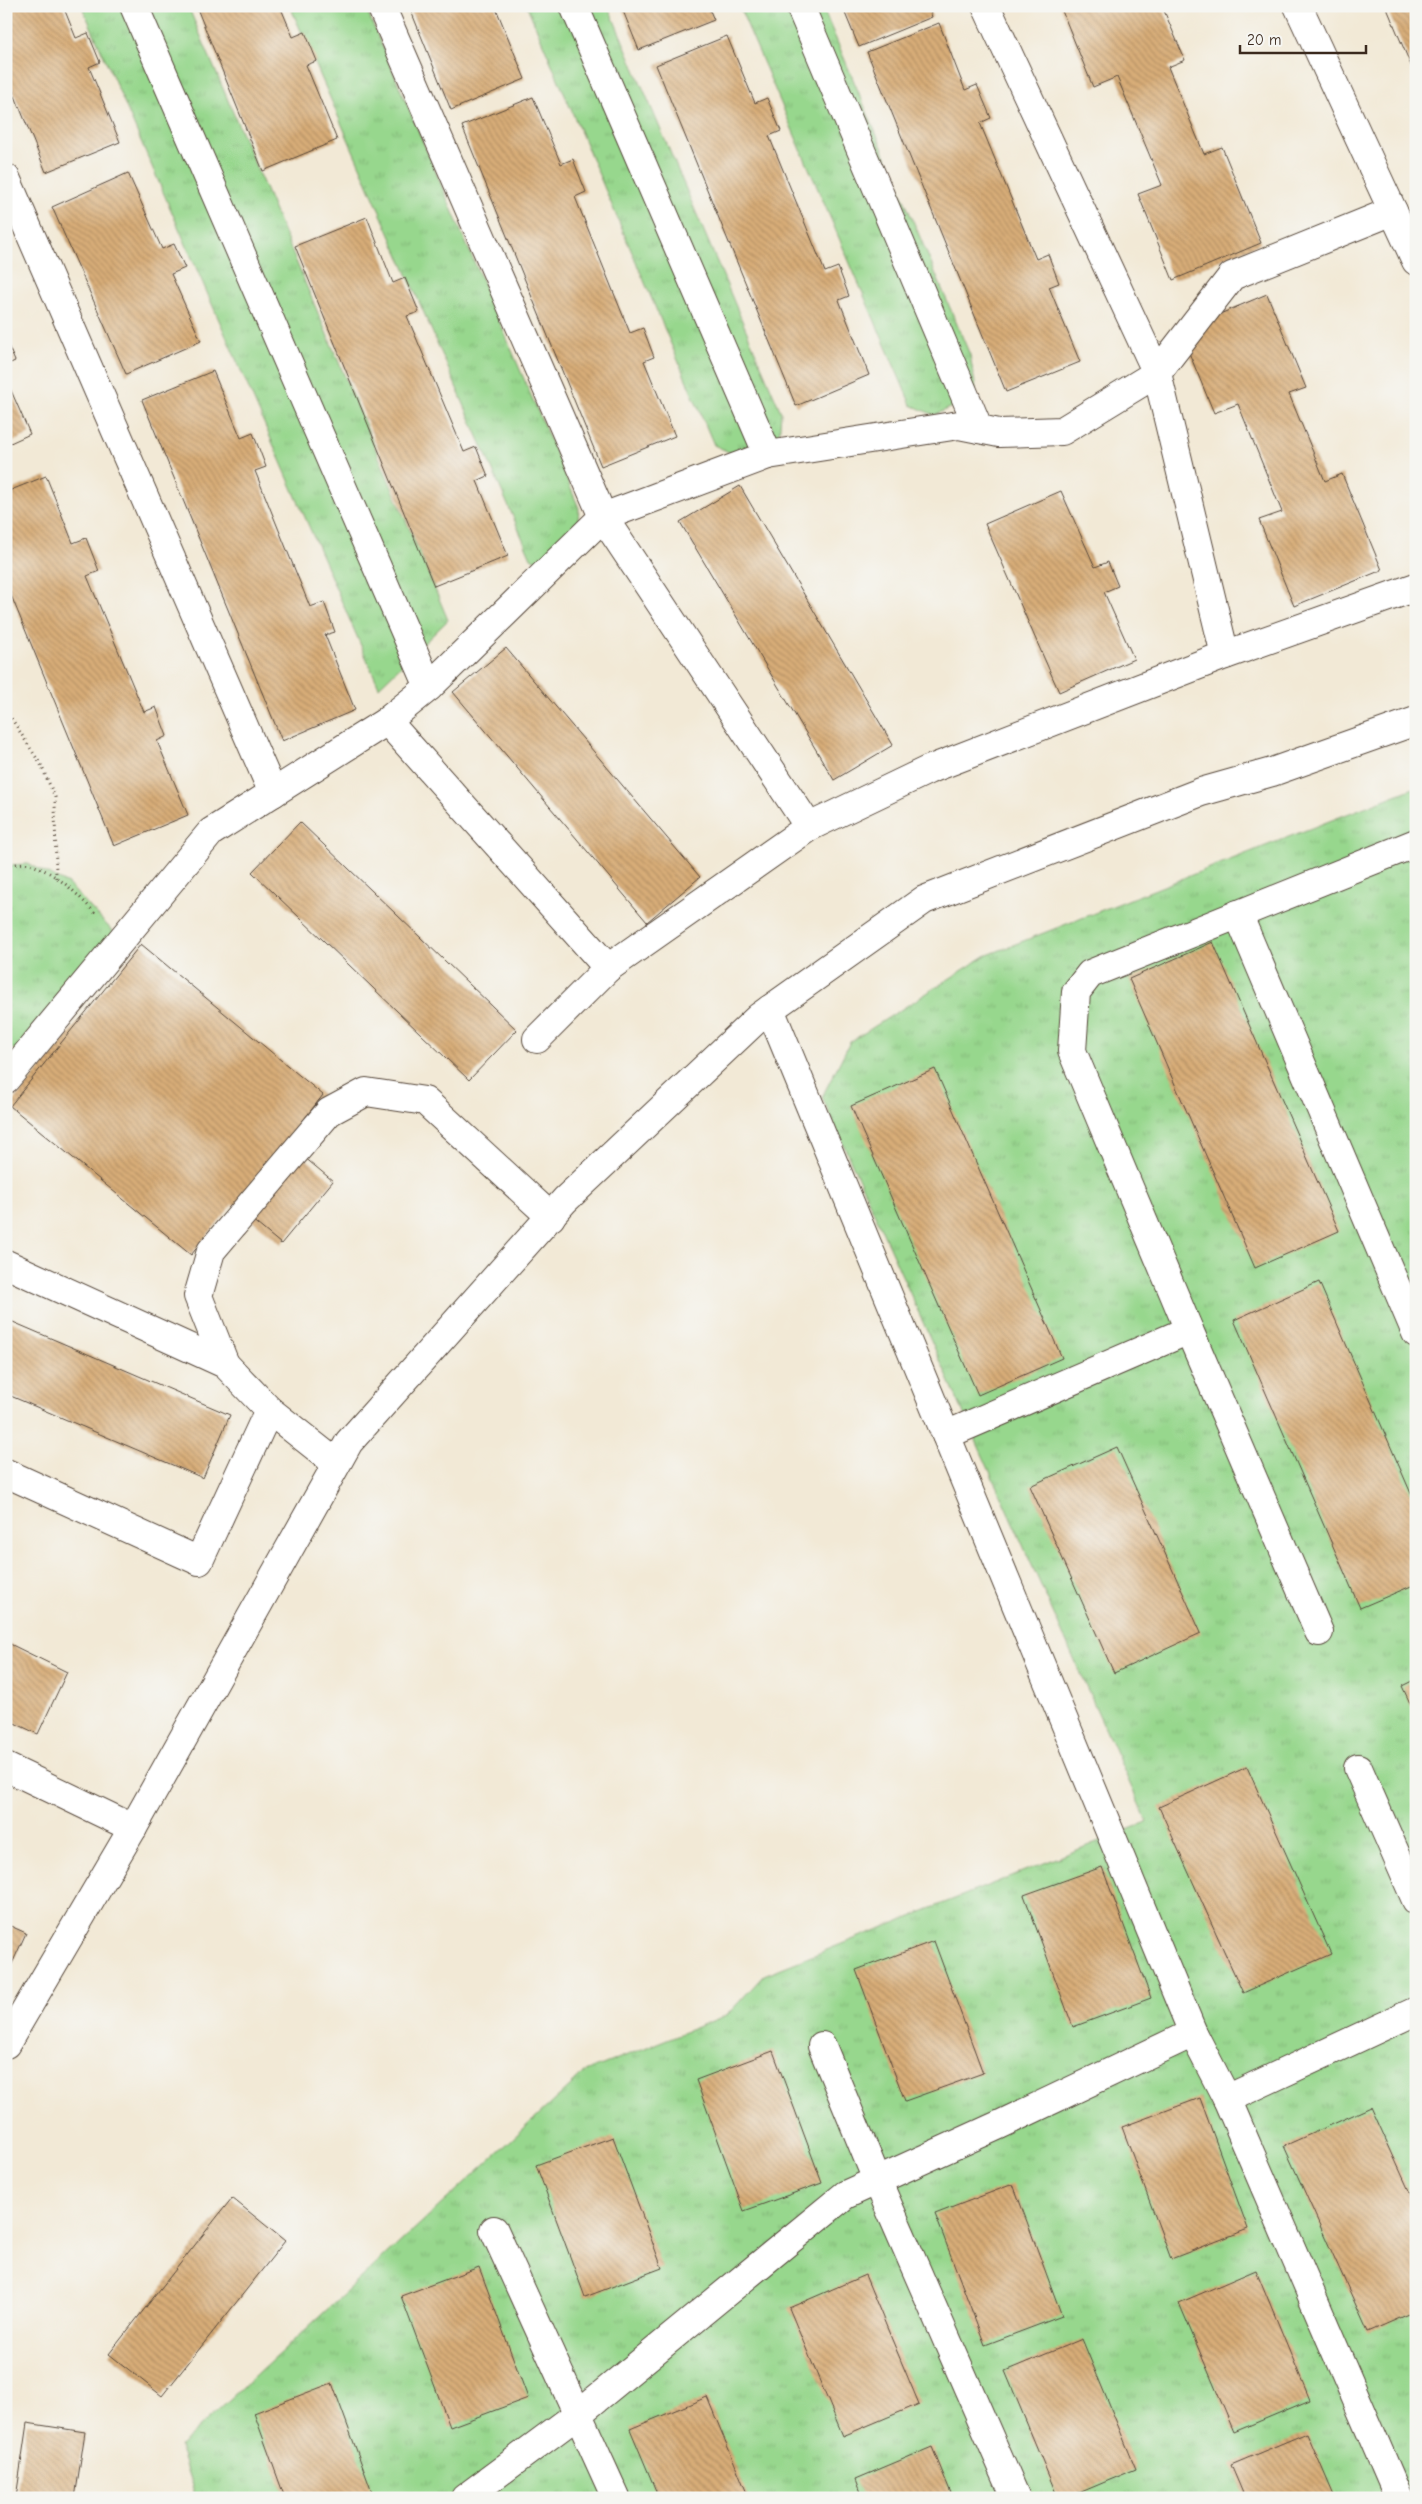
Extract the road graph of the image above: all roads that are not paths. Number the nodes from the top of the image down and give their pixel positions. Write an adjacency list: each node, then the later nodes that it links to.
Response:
1 (134, 6): 16 (street)
2 (381, 6): 13 (street)
3 (574, 6): 12 (street)
4 (800, 6): 11 (street)
5 (986, 6): 10 (street)
6 (1298, 6): 8 (street)
7 (6, 178): 19 (street)
8 (1393, 210): 9 (street); 10 (street)
9 (1416, 261)
10 (1157, 373): 11 (street); 15 (street)
11 (979, 429): 12 (street)
12 (768, 455): 13 (street)
13 (603, 517): 16 (street); 20 (street)
14 (1416, 586): 15 (street)
15 (1225, 655): 20 (street)
16 (429, 687): 17 (street)
17 (387, 720): 19 (street); 23 (street)
18 (1416, 721): 24 (street)
19 (273, 793): 26 (street)
20 (809, 827): 23 (street)
21 (1416, 843): 22 (street)
22 (1238, 914): 29 (street); 30 (street)
23 (608, 968): 25 (street)
24 (770, 1009): 27 (street); 33 (street)
25 (537, 1039)
26 (6, 1079)
27 (551, 1217): 31 (street); 34 (street)
28 (6, 1264): 31 (street)
29 (1189, 1330): 33 (street); 36 (street)
30 (1416, 1333)
31 (225, 1364): 32 (street)
32 (269, 1410): 34 (street); 35 (street)
33 (946, 1435): 42 (street)
34 (336, 1463): 39 (street)
35 (6, 1473)
36 (1319, 1632)
37 (6, 1767): 39 (street)
38 (1358, 1768): 40 (street)
39 (133, 1828): 43 (street)
40 (1416, 1900)
41 (1416, 2011): 45 (street)
42 (1193, 2033): 45 (street); 46 (street)
43 (6, 2044)
44 (822, 2046): 46 (street)
45 (1227, 2099): 52 (street)
46 (877, 2180): 48 (street); 51 (street)
47 (494, 2230): 48 (street)
48 (578, 2414): 49 (street); 50 (street)
49 (466, 2498)
50 (616, 2498)
51 (1016, 2498)
52 (1399, 2498)

